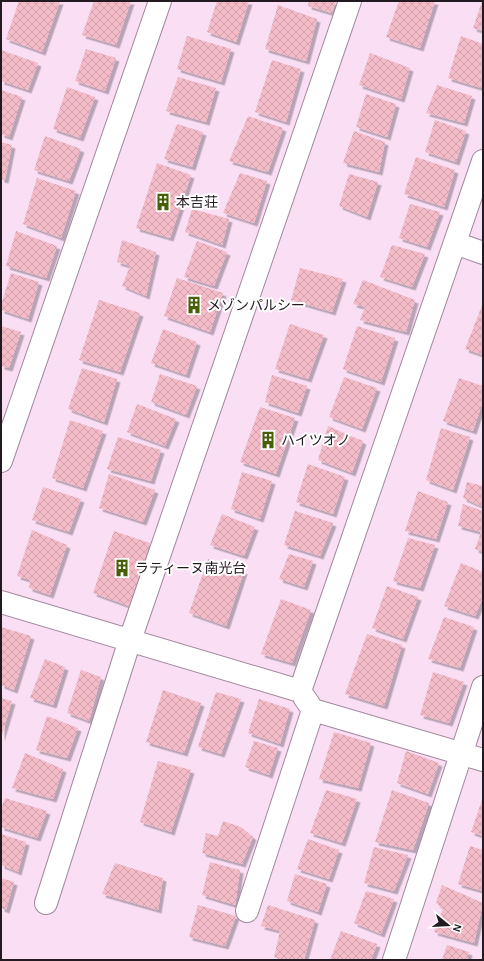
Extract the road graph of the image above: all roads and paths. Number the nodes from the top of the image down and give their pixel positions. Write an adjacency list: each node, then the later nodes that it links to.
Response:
1 (160, 1): 6 (street)
2 (350, 1): 8 (street)
3 (483, 161): 4 (street)
4 (455, 243): 5 (street); 10 (street)
5 (483, 254)
6 (1, 461)
7 (1, 602): 8 (street)
8 (130, 640): 10 (street); 14 (street)
9 (483, 686): 12 (street)
10 (300, 691): 11 (street)
11 (313, 710): 12 (street); 15 (street)
12 (461, 754): 13 (street); 16 (street)
13 (483, 760)
14 (46, 903)
15 (247, 911)
16 (394, 960)

